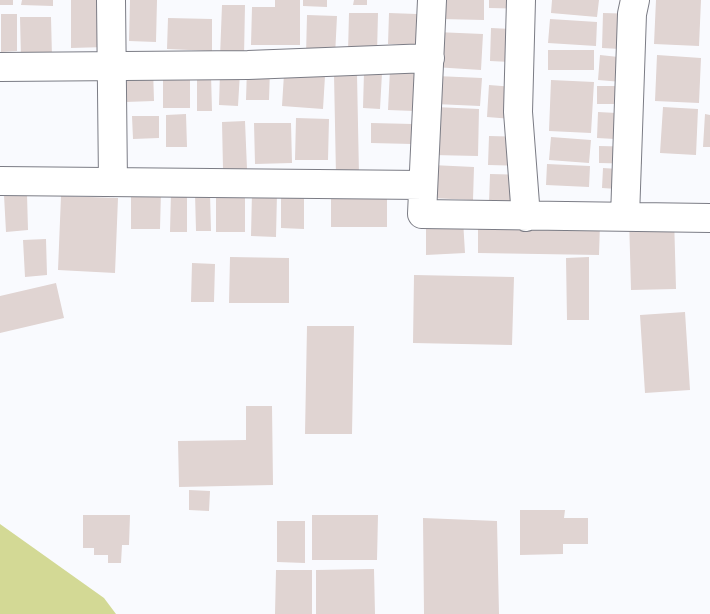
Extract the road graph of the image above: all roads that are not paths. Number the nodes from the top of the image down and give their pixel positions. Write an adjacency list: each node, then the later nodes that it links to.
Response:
1 (111, 0): 7 (street)
2 (432, 0): 5 (street)
3 (521, 0): 11 (street)
4 (634, 0): 12 (street)
5 (430, 58): 7 (street); 10 (street)
6 (0, 67): 7 (street)
7 (112, 67): 9 (street)
8 (0, 181): 9 (street)
9 (113, 182): 10 (street)
10 (423, 185): 11 (street)
11 (526, 217): 12 (street)
12 (625, 217): 13 (street)
13 (710, 218)

